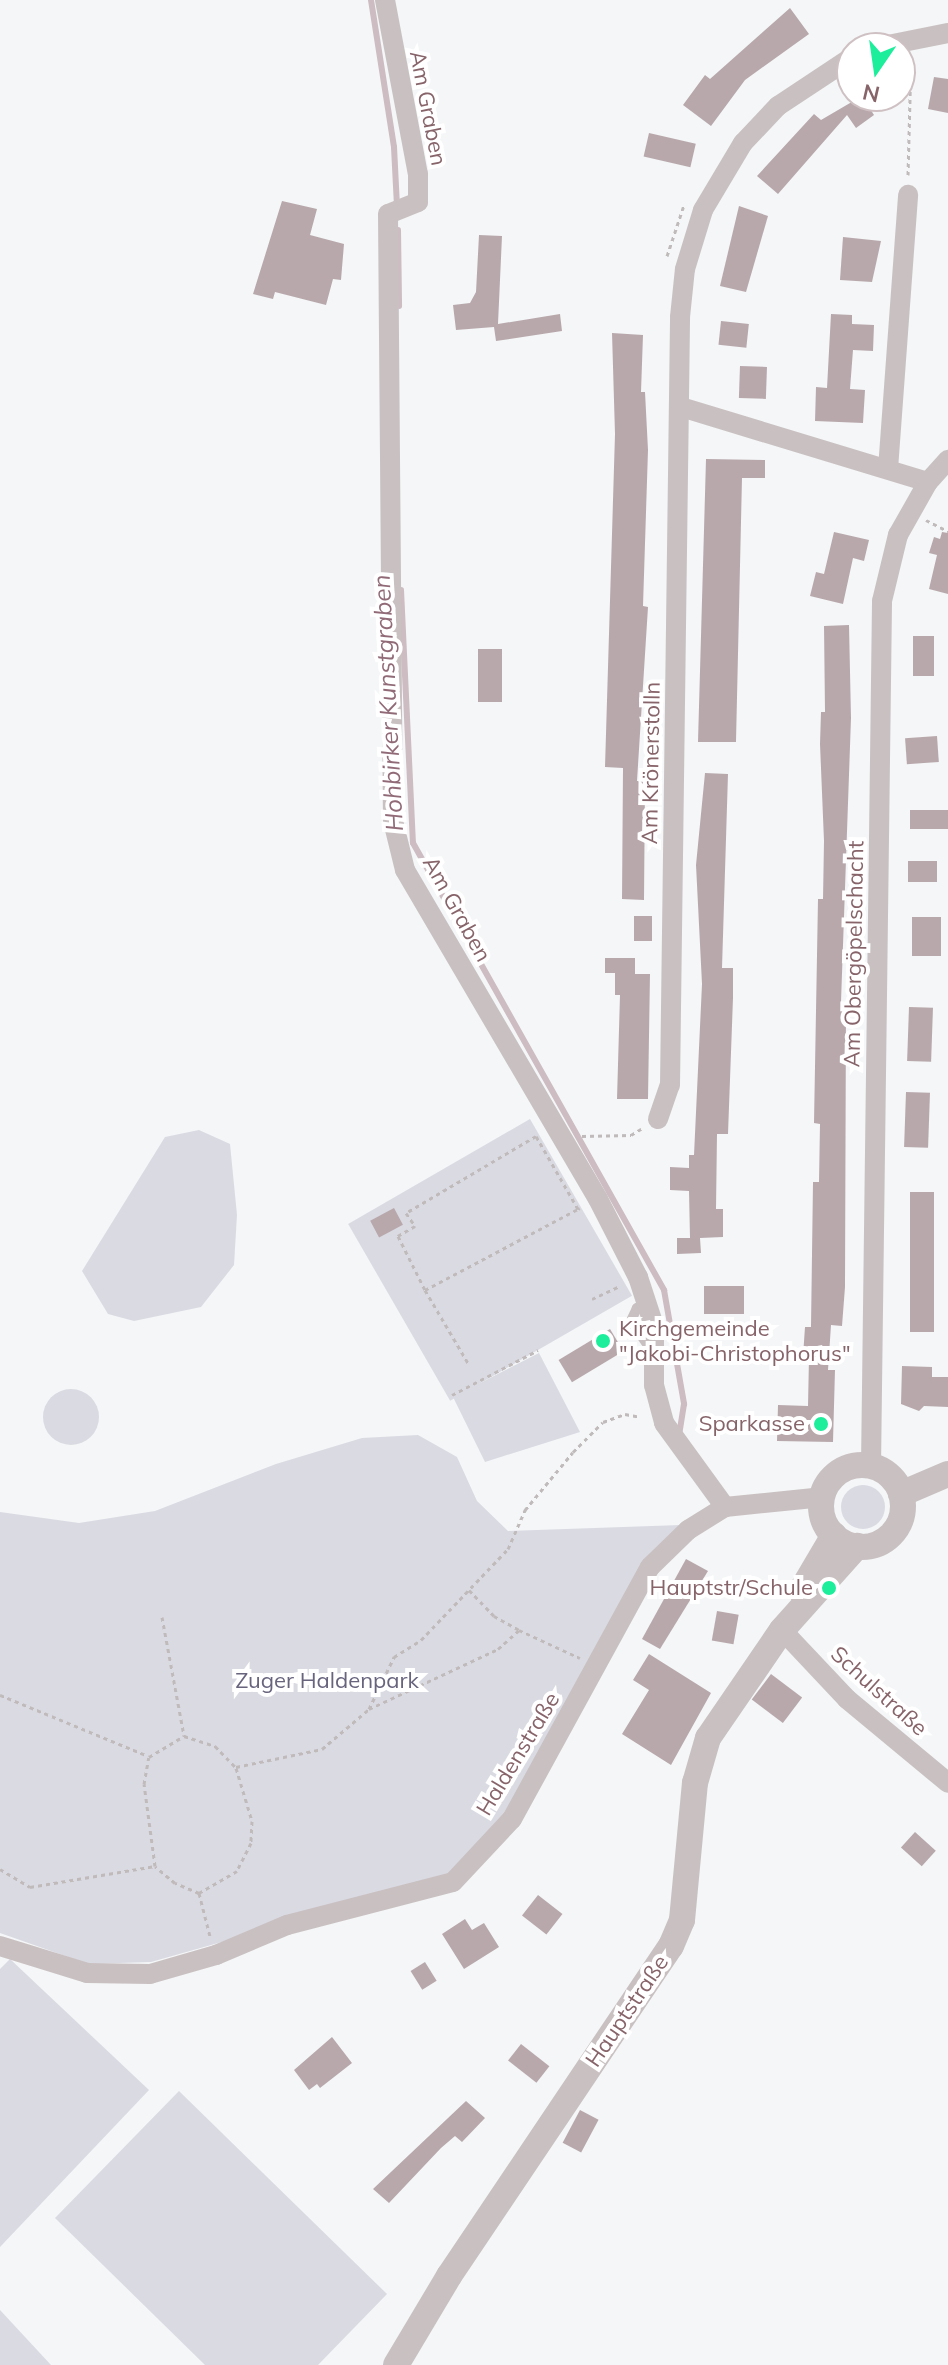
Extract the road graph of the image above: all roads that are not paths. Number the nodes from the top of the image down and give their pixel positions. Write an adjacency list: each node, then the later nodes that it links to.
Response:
1 (385, 0): 15 (street, Am Graben)
2 (948, 33): 3 (street)
3 (916, 37)
4 (836, 68): 6 (street, Am Krönerstolln)
5 (908, 195): 8 (street)
6 (681, 407): 8 (street); 10 (street, Am Krönerstolln)
7 (948, 460): 9 (street, Am Obergöpelschacht)
8 (888, 469): 9 (street)
9 (928, 482): 11 (street, Am Obergöpelschacht)
10 (658, 1119)
11 (871, 1466): 13 (street); 14 (street)
12 (948, 1474): 13 (street)
13 (901, 1494): 16 (street)
14 (823, 1497): 15 (street, Haldenstraße); 16 (street)
15 (725, 1507): 19 (street, Haldenstraße)
16 (846, 1541): 17 (street, Hauptstraße)
17 (782, 1630): 18 (street, Schulstraße); 20 (street, Hauptstraße)
18 (948, 1783)
19 (0, 1946)
20 (396, 2365)

